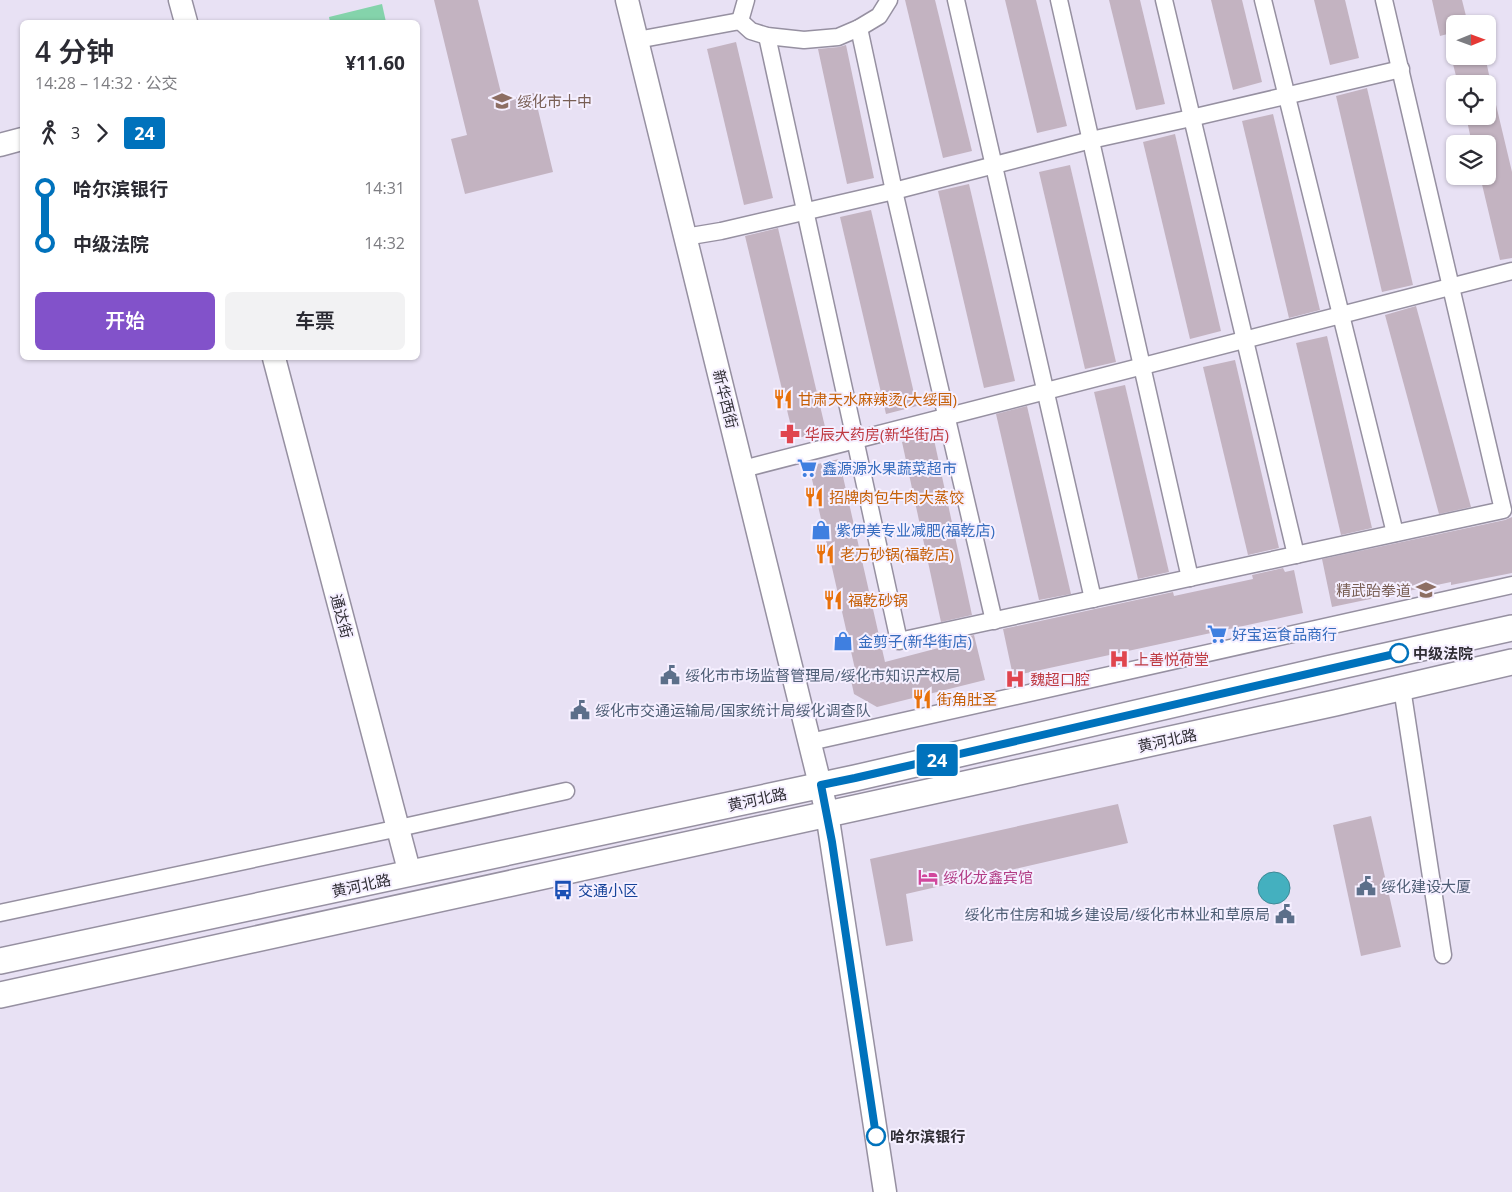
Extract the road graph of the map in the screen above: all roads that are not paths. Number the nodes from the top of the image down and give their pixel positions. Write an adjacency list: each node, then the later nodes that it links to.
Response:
1 (180, 0): 10 (main road)
2 (627, 0): 14 (main road, 新华西街)
3 (746, 0): 11 (street)
4 (889, 0): 12 (street)
5 (956, 0): 21 (street)
6 (1060, 0): 19 (street)
7 (1164, 0): 17 (street)
8 (1263, 0): 16 (street)
9 (1384, 0): 15 (street)
10 (185, 20)
11 (740, 22): 13 (street); 14 (street)
12 (859, 28): 13 (street); 22 (street)
13 (767, 36): 23 (street)
14 (637, 40): 24 (main road, 新华西街)
15 (1400, 69): 16 (street); 26 (street)
16 (1286, 95): 17 (street); 27 (street)
17 (1191, 118): 19 (street); 28 (street)
18 (20, 140): 20 (main road)
19 (1091, 140): 21 (street); 30 (street)
20 (0, 145)
21 (993, 166): 22 (street); 31 (street)
22 (894, 191): 23 (street); 32 (street)
23 (805, 212): 24 (street); 33 (street)
24 (685, 237): 34 (main road, 新华西街)
25 (1512, 271): 26 (street)
26 (1451, 286): 27 (street); 35 (street)
27 (1341, 315): 28 (street); 35 (street)
28 (1244, 340): 30 (street); 36 (street)
29 (275, 360): 47 (main road, 通达街)
30 (1142, 366): 31 (street); 37 (street)
31 (1045, 391): 32 (street); 39 (street)
32 (946, 416): 33 (street); 40 (street)
33 (855, 440): 34 (street); 40 (street)
34 (743, 469): 44 (main road, 新华西街)
35 (1395, 533): 36 (street)
36 (1296, 555): 37 (street)
37 (1190, 578): 39 (street)
38 (1512, 585): 44 (street)
39 (1093, 599): 40 (street)
40 (994, 621)
41 (1512, 628): 46 (main road, 黄河北路)
42 (1512, 662): 43 (main road, 黄河北路)
43 (1402, 688): 46 (main road, 黄河北路); 50 (street)
44 (810, 742): 46 (main road, 新华西街)
45 (566, 791): 47 (street)
46 (824, 799): 48 (main road, 黄河北路); 52 (main road, 黄河北路); 53 (main road, 新华西街)
47 (399, 828): 48 (main road, 通达街); 49 (street)
48 (410, 874): 51 (main road, 黄河北路)
49 (0, 913)
50 (1443, 956)
51 (0, 961)
52 (0, 995)
53 (885, 1192)

